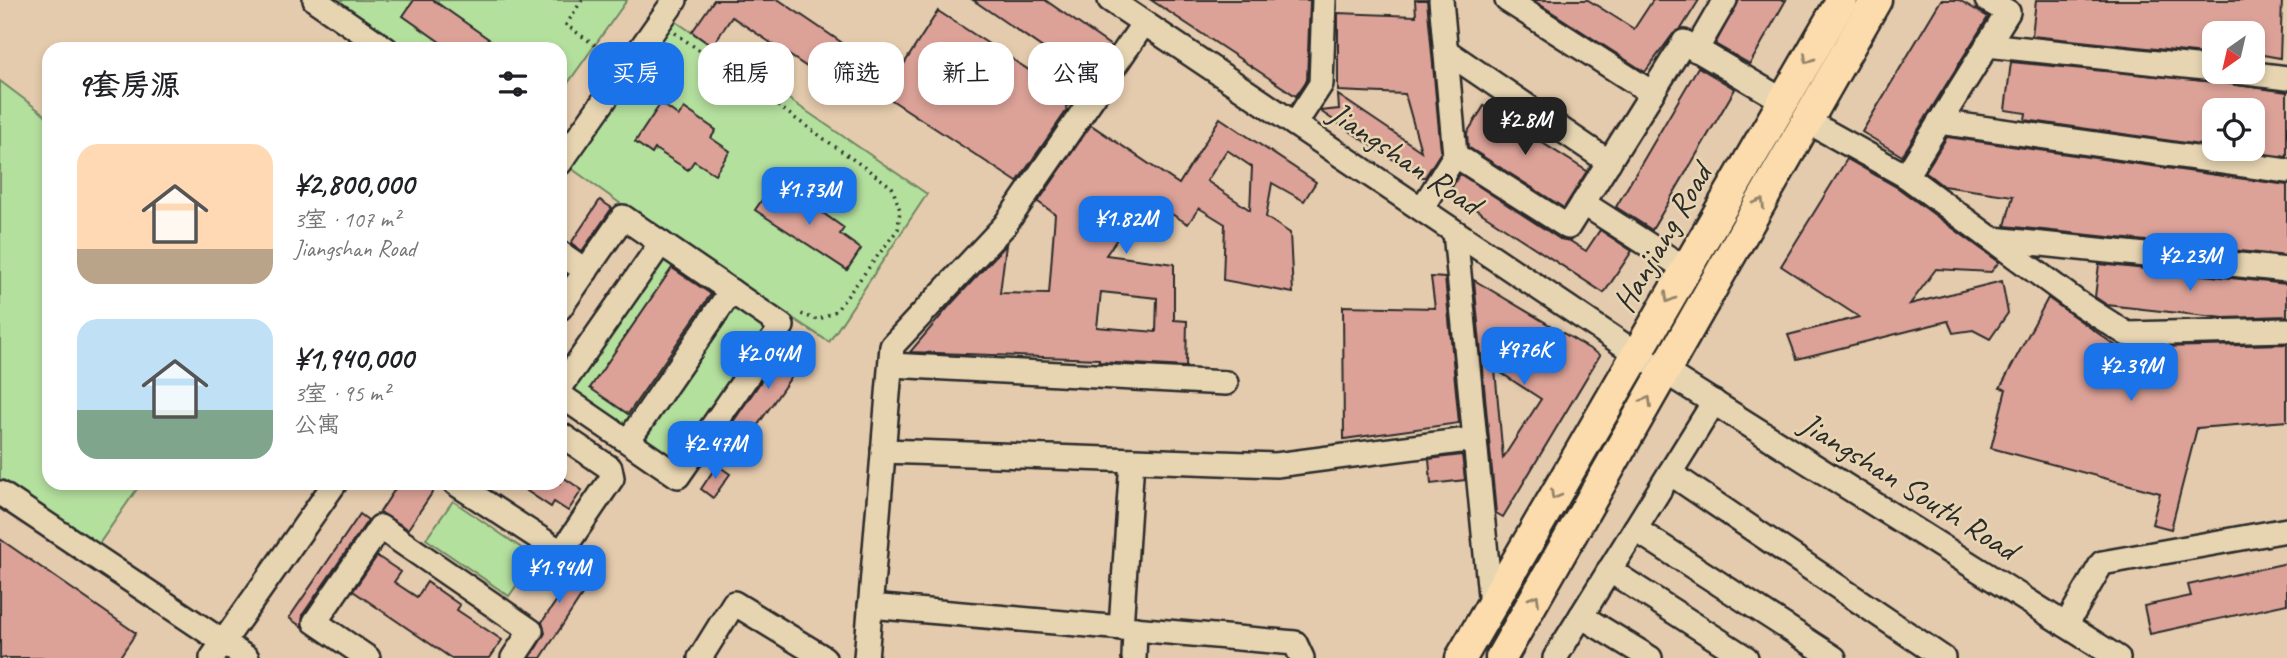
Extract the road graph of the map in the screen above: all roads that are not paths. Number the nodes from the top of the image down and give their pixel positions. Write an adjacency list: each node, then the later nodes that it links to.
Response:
1 (315, 0): 12 (street)
2 (674, 0): 24 (street)
3 (1110, 0): 11 (street, Jiangshan Road)
4 (1324, 0): 23 (street)
5 (1441, 0): 15 (street)
6 (1507, 0): 19 (street)
7 (1725, 0): 14 (street)
8 (1842, 0): 20 (main road, Hanjiang Road, one-way to 20)
9 (1875, 0): 21 (main road, Hanjiang Road)
10 (1987, 0): 13 (street)
11 (1144, 23): 23 (street, Jiangshan Road); 42 (street)
12 (376, 42)
13 (1987, 45): 16 (street); 22 (street)
14 (1696, 50): 19 (street); 20 (street)
15 (1446, 51): 25 (street); 26 (street)
16 (2202, 68)
17 (2265, 75): 18 (street)
18 (2287, 78)
19 (1652, 93): 26 (street)
20 (1784, 101): 35 (main road, Hanjiang Road)
21 (1807, 121): 28 (street); 43 (main road, Hanjiang Road, one-way to 21)
22 (1939, 122): 27 (street); 28 (street)
23 (1295, 124): 30 (street, Jiangshan Road)
24 (567, 151)
25 (1455, 155): 29 (street); 30 (street)
26 (1609, 162): 29 (street)
27 (2287, 171)
28 (1906, 176): 32 (street)
29 (1583, 203): 35 (street)
30 (1422, 209): 31 (street, Jiangshan Road)
31 (1455, 232): 41 (street, Jiangshan Road); 49 (street)
32 (1992, 239): 36 (street); 40 (street)
33 (661, 243): 37 (street); 38 (street); 44 (street)
34 (567, 258): 37 (street)
35 (1686, 270): 41 (main road, Hanjiang Road, one-way to 41)
36 (2287, 270)
37 (586, 271): 39 (street)
38 (731, 291): 50 (street); 50 (street)
39 (567, 297)
40 (2287, 330)
41 (1637, 354): 43 (street, Jiangshan Road); 61 (main road, Hanjiang Road, one-way to 61)
42 (891, 365): 45 (street); 51 (street)
43 (1664, 371): 47 (street, Jiangshan South Road); 76 (main road, Hanjiang Road, one-way to 43)
44 (567, 378)
45 (1226, 383)
46 (567, 400): 50 (street)
47 (1714, 402): 53 (street); 63 (street, Jiangshan South Road)
48 (567, 439): 55 (street)
49 (1475, 439): 52 (street); 61 (street)
50 (628, 441)
51 (883, 451): 52 (street); 60 (street)
52 (1132, 460): 64 (street)
53 (1670, 473): 57 (street); 81 (street)
54 (330, 490): 65 (street)
55 (466, 490)
56 (0, 493): 65 (street)
57 (1635, 529): 59 (street); 80 (street)
58 (2287, 530): 63 (street)
59 (1609, 570): 62 (street); 79 (street)
60 (870, 606): 64 (street); 72 (street)
61 (1491, 606): 75 (main road, Hanjiang Road)
62 (1581, 616): 77 (street); 78 (street)
63 (2066, 625): 82 (street, Jiangshan South Road)
64 (1128, 628): 73 (street); 74 (street)
65 (217, 650): 67 (street)
66 (794, 650): 70 (street); 71 (street)
67 (247, 658)
68 (368, 658): 69 (street)
69 (513, 658)
70 (700, 658)
71 (824, 658)
72 (866, 658)
73 (1134, 658)
74 (1302, 658)
75 (1461, 658)
76 (1501, 658)
77 (1555, 658)
78 (1650, 658)
79 (1746, 658)
80 (1835, 658)
81 (1943, 658)
82 (2118, 658)

